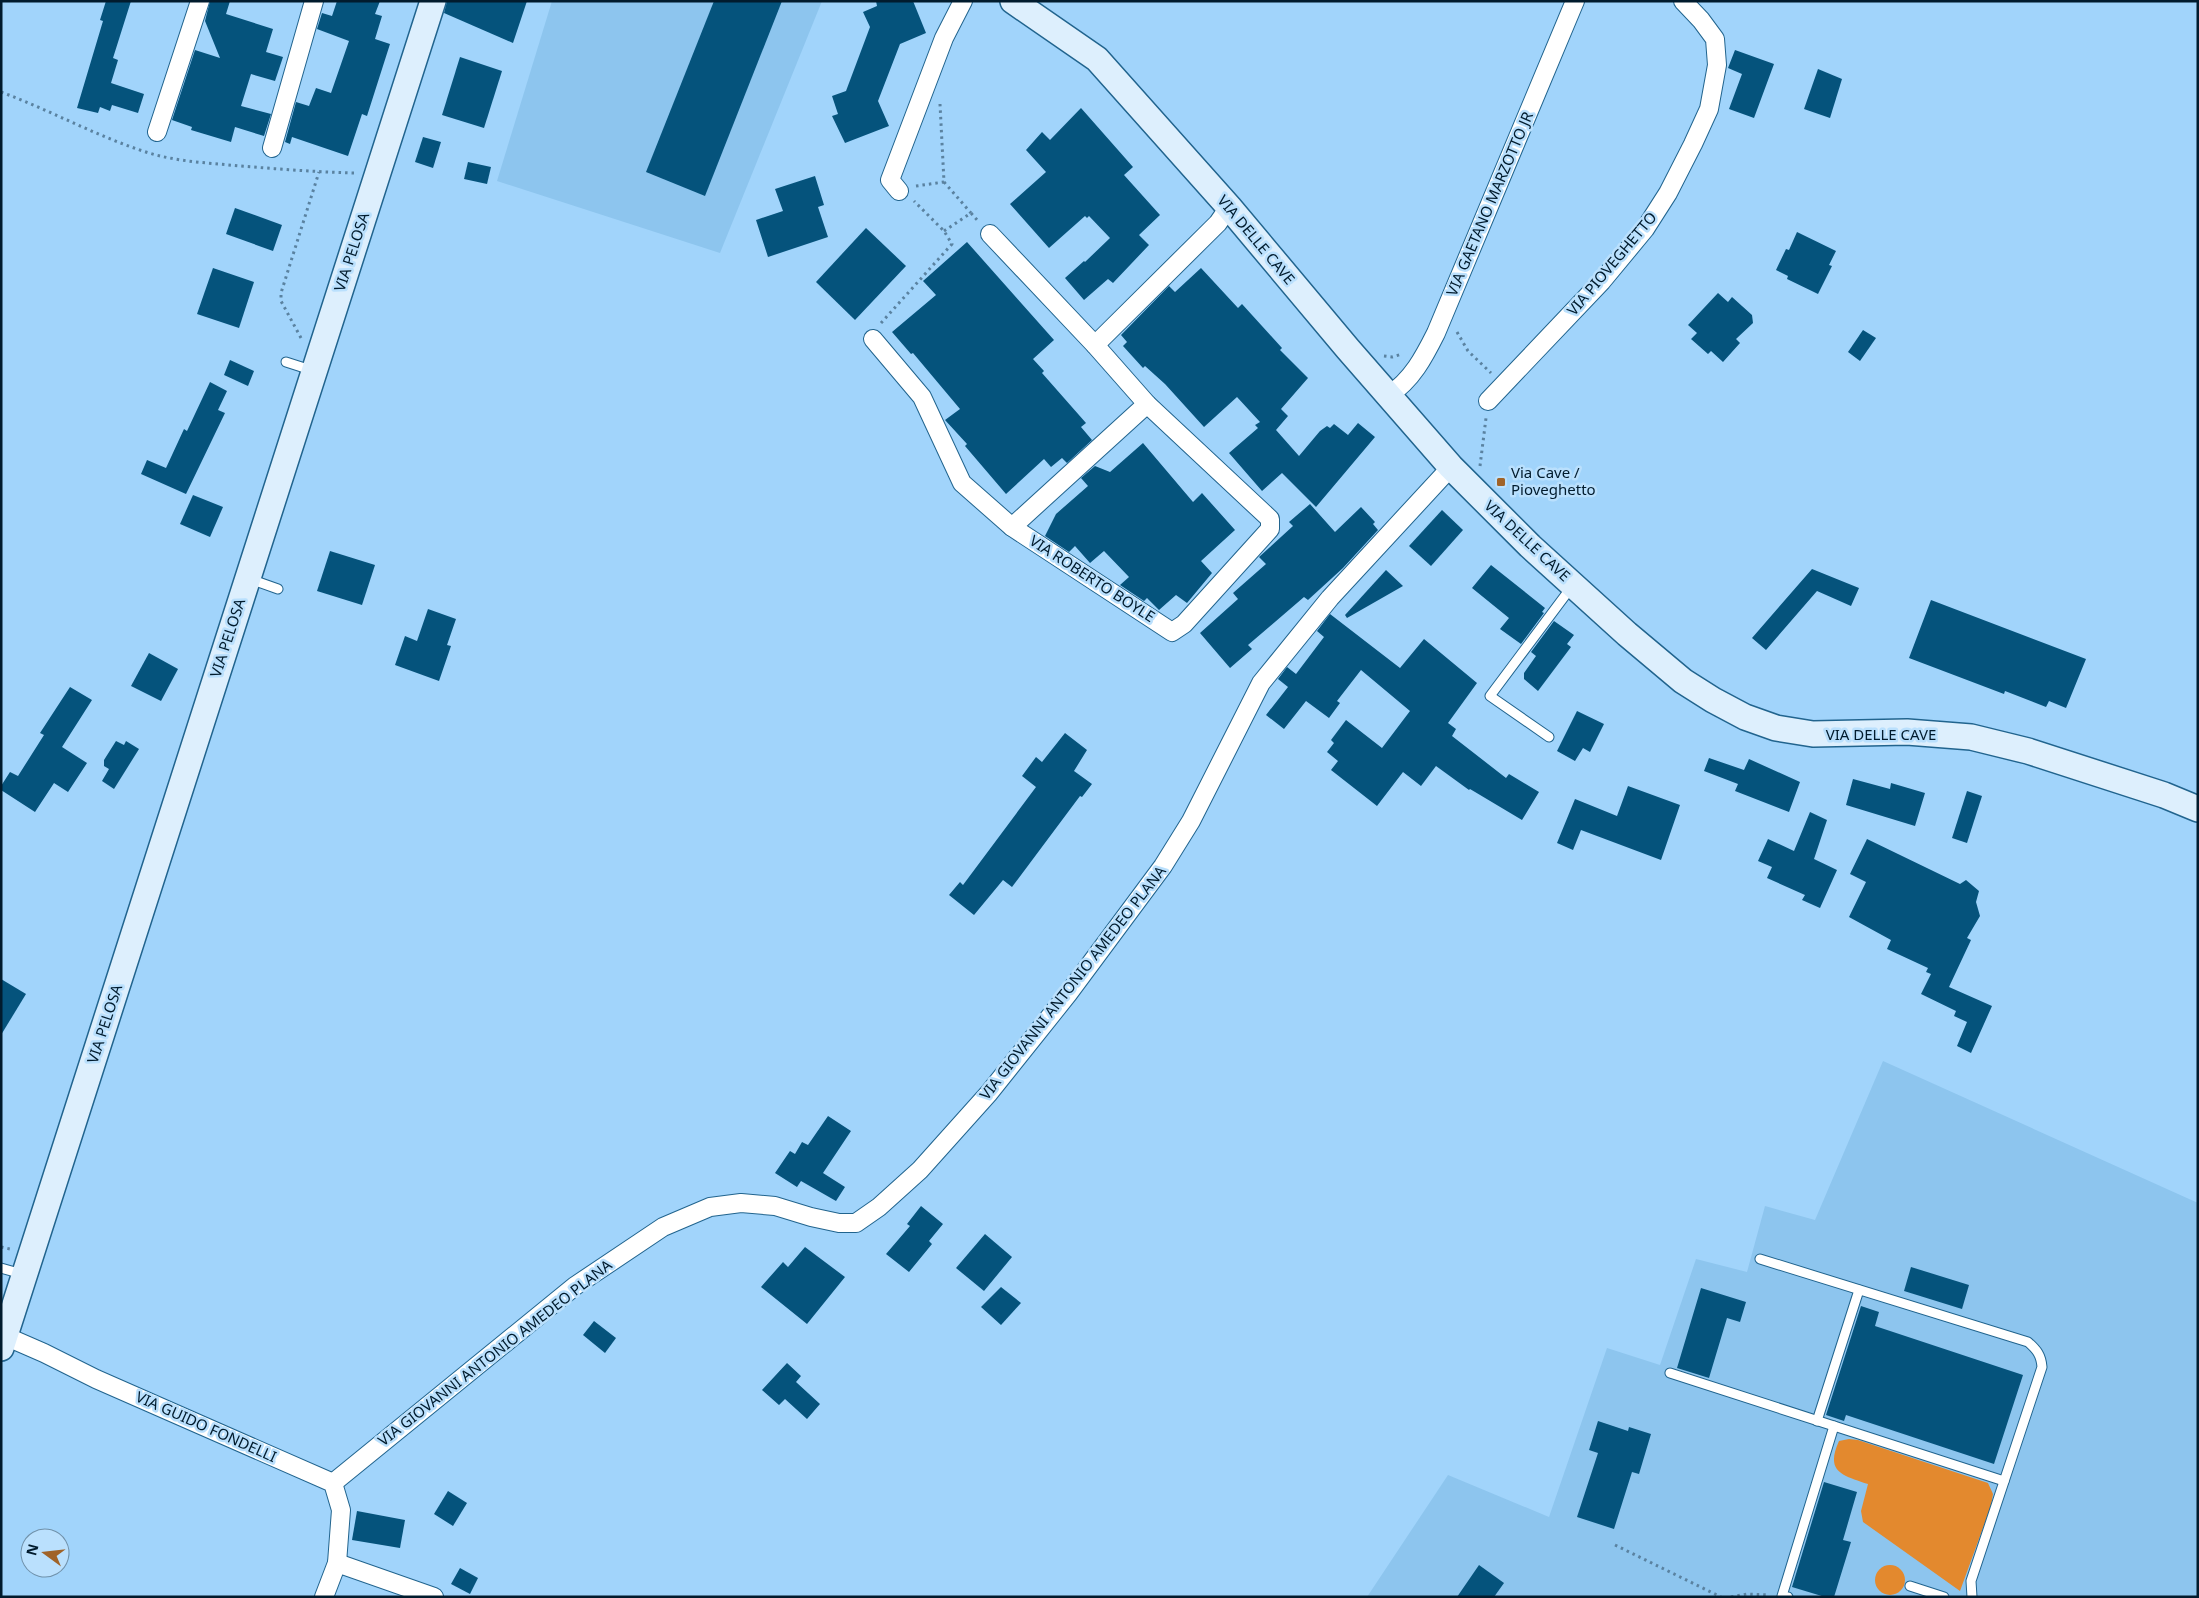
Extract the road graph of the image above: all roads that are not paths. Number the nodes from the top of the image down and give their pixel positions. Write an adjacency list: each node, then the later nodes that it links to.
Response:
1 (200, 1): 8 (street)
2 (314, 1): 9 (street)
3 (433, 1): 16 (street, VIA PELOSA)
4 (963, 1): 10 (street)
5 (1013, 1): 11 (street, VIA DELLE CAVE)
6 (1575, 1): 17 (street, VIA GAETANO MARZOTTO JR)
7 (1683, 1): 18 (street, VIA PIOVEGHETTO)
8 (157, 132)
9 (272, 148)
10 (899, 190)
11 (1229, 207): 14 (street); 17 (street, VIA DELLE CAVE)
12 (990, 234): 14 (street)
13 (873, 339): 21 (street, VIA ROBERTO BOYLE)
14 (1095, 345): 19 (street)
15 (286, 362): 16 (lane)
16 (314, 371): 22 (street, VIA PELOSA)
17 (1389, 395): 20 (street, VIA DELLE CAVE)
18 (1488, 401)
19 (1147, 404): 21 (street, VIA ROBERTO BOYLE); 21 (street, VIA ROBERTO BOYLE)
20 (1451, 467): 23 (street, VIA DELLE CAVE); 36 (street, VIA GIOVANNI ANTONIO AMEDEO PLANA)
21 (1012, 527)
22 (244, 582): 24 (lane); 29 (street, VIA PELOSA)
23 (1573, 584): 25 (lane); 26 (street, VIA DELLE CAVE)
24 (278, 588)
25 (1549, 737)
26 (2198, 809)
27 (1760, 1259): 30 (lane)
28 (1, 1268): 29 (lane)
29 (25, 1275): 31 (street, VIA PELOSA)
30 (1859, 1290): 33 (lane); 35 (lane)
31 (3, 1342): 36 (street, VIA GUIDO FONDELLI)
32 (1670, 1374): 33 (lane)
33 (1817, 1421): 34 (lane)
34 (1834, 1426): 35 (lane); 39 (lane)
35 (2004, 1481): 43 (lane)
36 (333, 1482): 37 (street)
37 (337, 1563): 40 (street); 41 (street)
38 (1910, 1586): 42 (lane)
39 (1785, 1596)
40 (324, 1597)
41 (434, 1597)
42 (1944, 1597)
43 (1972, 1597)

